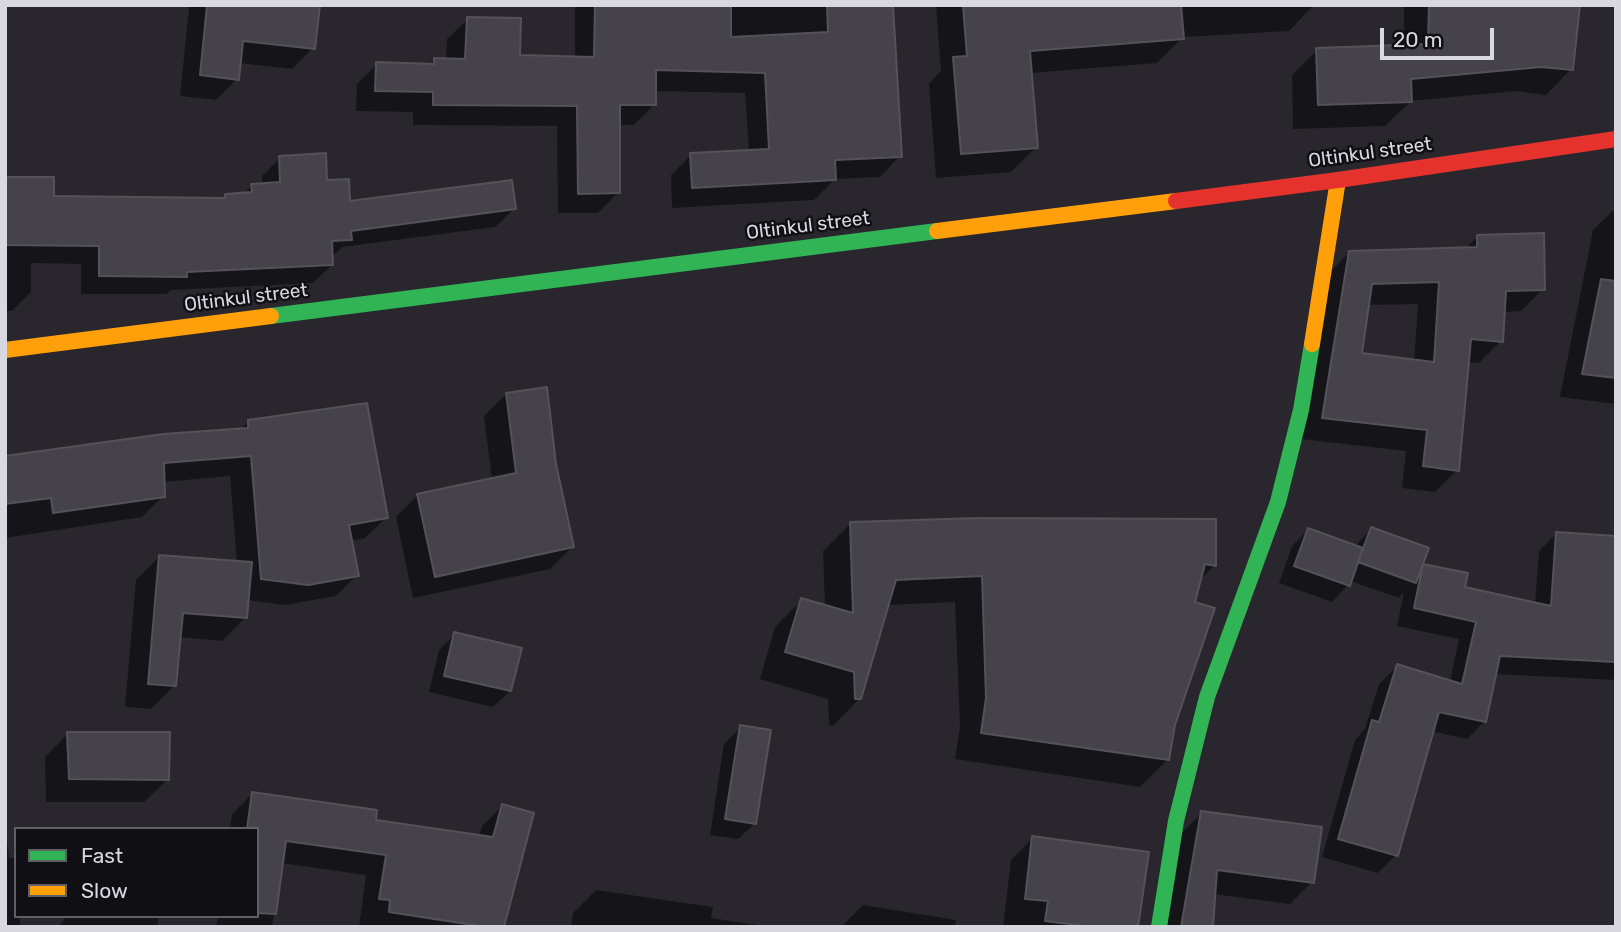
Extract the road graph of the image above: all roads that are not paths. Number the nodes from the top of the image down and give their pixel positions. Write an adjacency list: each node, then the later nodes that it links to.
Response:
1 (1616, 139): 2 (main road, Oltinkul street)
2 (1338, 180): 3 (main road, Oltinkul street); 4 (main road)
3 (5, 350)
4 (1158, 927)

